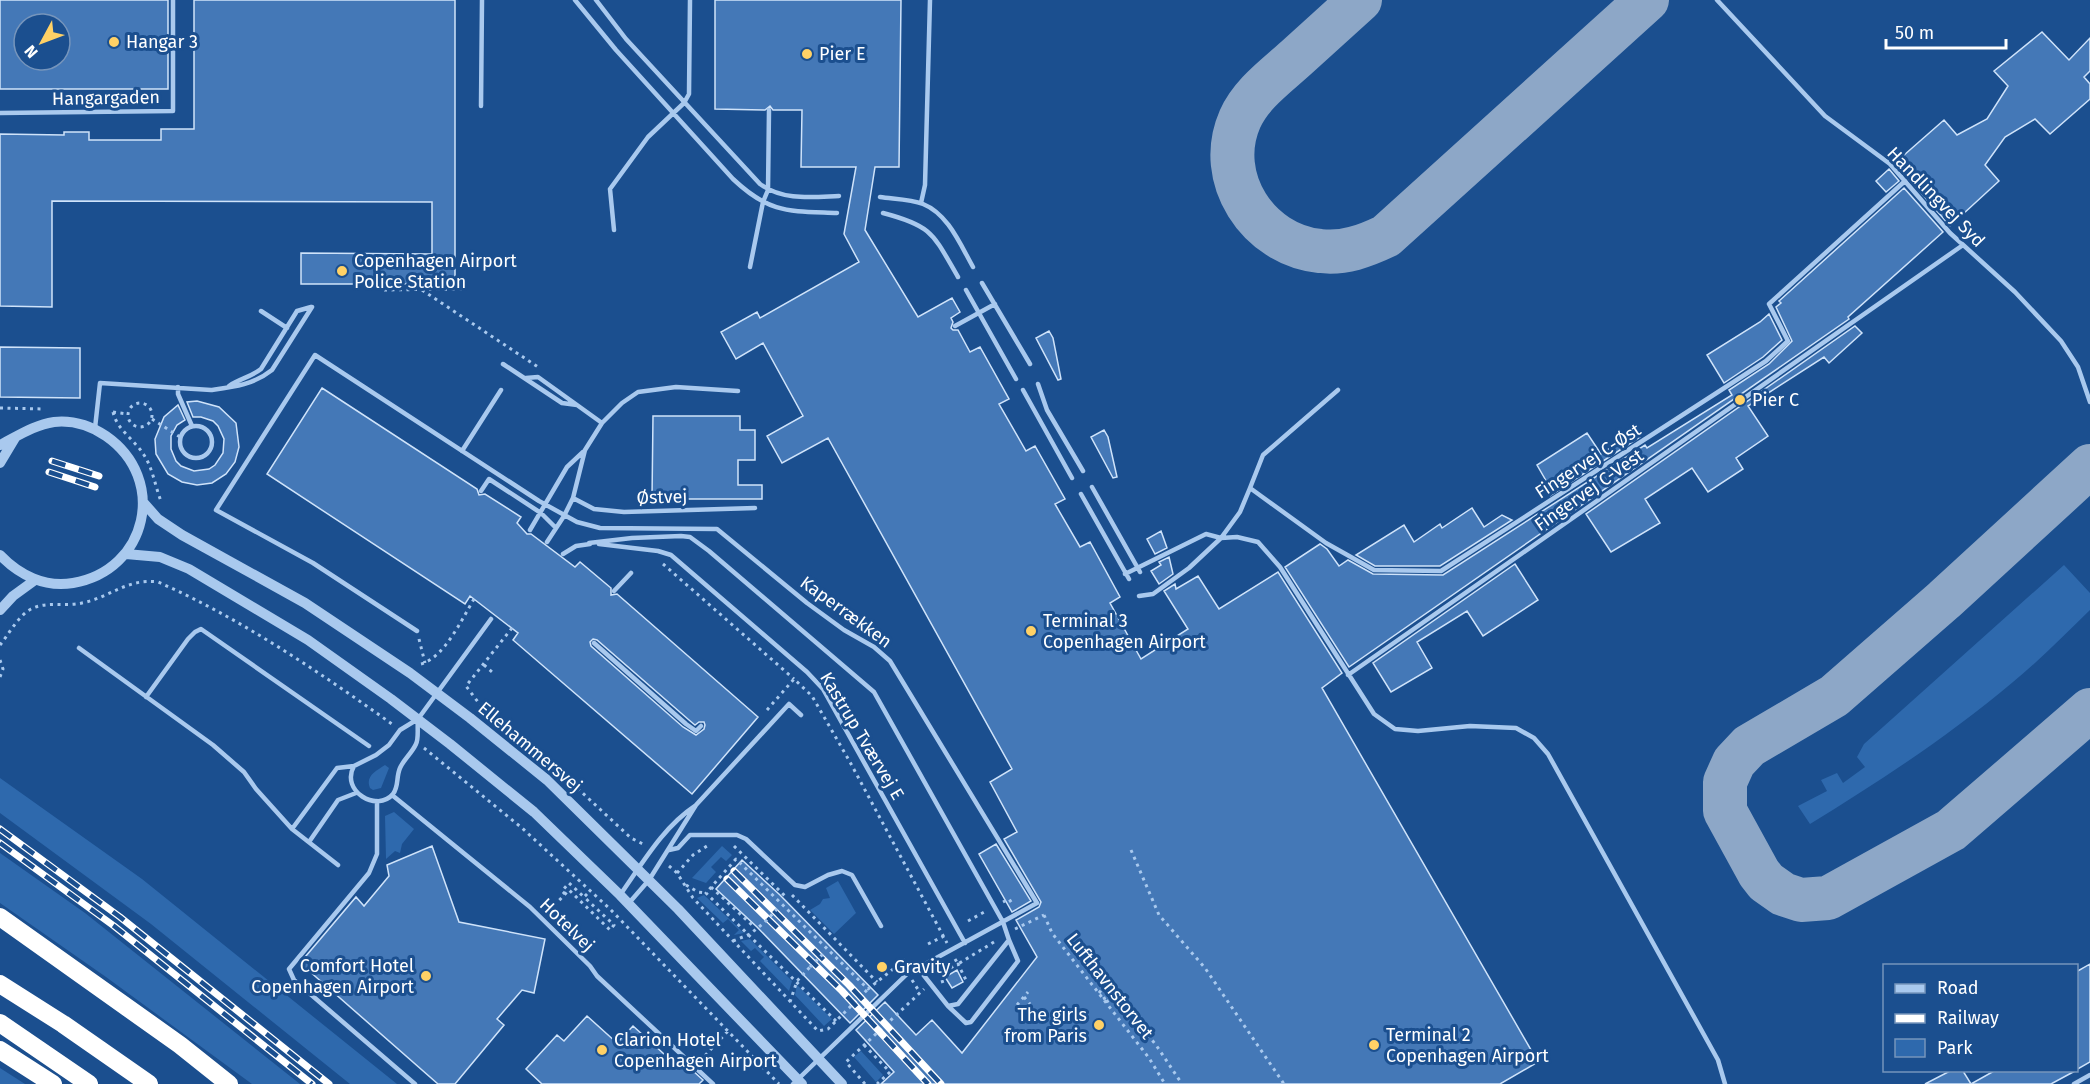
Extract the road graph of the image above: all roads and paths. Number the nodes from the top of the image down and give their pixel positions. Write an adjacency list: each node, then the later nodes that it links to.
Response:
1 (173, 0): 11 (lane, Hangargaden)
2 (482, 0): 9 (lane)
3 (596, 0): 8 (lane)
4 (690, 0): 8 (lane)
5 (930, 0): 18 (lane)
6 (1717, 0): 13 (lane, Handlingvej Syd)
7 (577, 1): 12 (lane)
8 (684, 103): 12 (lane); 14 (lane)
9 (481, 106)
10 (769, 110): 14 (lane)
11 (0, 113)
12 (673, 113): 17 (lane); 21 (lane)
13 (1905, 181): 22 (lane, Handlingvej Syd); 66 (lane, Fingervej C-Øst)
14 (768, 190): 15 (lane); 17 (lane)
15 (839, 196)
16 (880, 197): 18 (lane)
17 (763, 202): 19 (lane); 23 (lane)
18 (921, 203): 24 (lane)
19 (837, 213)
20 (883, 213): 25 (lane)
21 (614, 230)
22 (1963, 244): 48 (lane, Handlingvej Syd); 104 (lane, Fingervej C-Vest)
23 (750, 267)
24 (973, 267)
25 (958, 277)
26 (982, 283): 31 (lane)
27 (464, 289): 29 (path)
28 (384, 290): 29 (path)
29 (422, 290): 38 (path)
30 (966, 290): 33 (lane)
31 (994, 304): 33 (lane); 37 (lane)
32 (261, 311): 35 (lane)
33 (979, 312): 34 (lane); 40 (lane)
34 (955, 326)
35 (286, 328): 42 (lane); 42 (lane)
36 (503, 364): 39 (lane)
37 (1030, 364)
38 (543, 371)
39 (526, 378): 49 (lane); 49 (lane)
40 (1016, 379)
41 (1038, 384): 63 (lane)
42 (229, 386): 43 (lane)
43 (178, 387): 50 (lane); 55 (lane)
44 (501, 390): 61 (lane)
45 (1023, 390): 64 (lane)
46 (1338, 390): 66 (lane)
47 (738, 391): 54 (lane)
48 (2090, 402)
49 (577, 405): 54 (lane)
50 (96, 412): 51 (path); 56 (lane)
51 (113, 412): 52 (path); 71 (path)
52 (127, 414): 53 (path); 53 (path)
53 (152, 419): 57 (path)
54 (602, 423): 60 (lane)
55 (192, 426): 57 (lane); 57 (lane)
56 (95, 428): 58 (street); 70 (street)
57 (180, 437)
58 (15, 438): 59 (street); 62 (street)
59 (0, 445)
60 (585, 450): 69 (lane); 72 (lane)
61 (462, 451): 72 (lane, Kaperrækken); 96 (lane, Kaperrækken)
62 (0, 463)
63 (1083, 471)
64 (1072, 478)
65 (1092, 488): 85 (lane)
66 (1250, 488): 78 (lane)
67 (481, 491): 74 (lane)
68 (1081, 494): 87 (lane)
69 (573, 498): 73 (lane, Østvej); 75 (lane)
70 (144, 502): 81 (street); 107 (street, Ellehammersvej)
71 (161, 502)
72 (545, 505): 74 (lane); 75 (lane, Kaperrækken)
73 (755, 508)
74 (541, 513): 76 (lane); 77 (lane)
75 (564, 516): 76 (lane); 144 (lane, Kaperrækken)
76 (556, 528): 79 (lane)
77 (530, 530)
78 (1221, 538): 85 (lane); 91 (lane); 104 (lane)
79 (547, 542)
80 (588, 543): 82 (lane, Kastrup Tværvej E); 152 (lane); 162 (lane, Kastrup Tværvej E)
81 (126, 554): 89 (street); 111 (street)
82 (563, 554)
83 (0, 555): 89 (street)
84 (660, 561): 106 (path)
85 (1139, 569): 87 (lane)
86 (631, 573): 90 (lane)
87 (1125, 574): 88 (lane)
88 (1129, 579)
89 (35, 580): 93 (street)
90 (614, 591)
91 (1139, 596)
92 (474, 599): 100 (path)
93 (0, 610)
94 (491, 619): 107 (lane)
95 (512, 628): 102 (path)
96 (417, 631): 100 (path)
97 (594, 643): 112 (lane)
98 (79, 648): 108 (lane)
99 (0, 660): 105 (path)
100 (425, 663): 101 (path)
101 (417, 664)
102 (484, 665): 103 (path); 114 (path)
103 (492, 672)
104 (1348, 675): 207 (lane)
105 (0, 677)
106 (794, 679): 109 (path); 157 (path)
107 (437, 693): 111 (lane); 132 (street, Ellehammersvej)
108 (146, 697): 113 (lane); 121 (lane)
109 (766, 712)
110 (801, 715): 120 (lane)
111 (418, 719): 115 (lane); 118 (lane); 141 (street)
112 (701, 726)
113 (369, 746)
114 (549, 763)
115 (354, 766): 117 (lane); 121 (lane)
116 (557, 770): 124 (path)
117 (356, 793): 119 (lane); 122 (lane)
118 (392, 795): 119 (lane); 150 (lane, Hotelvej)
119 (377, 801): 160 (lane)
120 (696, 805): 124 (lane); 125 (lane)
121 (292, 829): 122 (lane)
122 (309, 842): 131 (lane)
123 (714, 844): 133 (path)
124 (652, 848): 132 (lane)
125 (669, 850): 128 (lane); 154 (lane)
126 (1131, 850): 206 (path)
127 (741, 854): 129 (path); 130 (path); 143 (path)
128 (662, 858): 133 (path); 134 (lane)
129 (736, 859): 136 (path); 146 (path)
130 (759, 863)
131 (338, 865)
132 (638, 869): 134 (street, Ellehammersvej); 141 (lane)
133 (677, 873): 135 (path)
134 (649, 880): 145 (lane); 192 (street, Ellehammersvej)
135 (684, 884): 139 (path); 161 (path)
136 (711, 887): 139 (path); 153 (path)
137 (590, 891): 142 (path)
138 (789, 891): 170 (path)
139 (706, 893): 156 (path)
140 (565, 894): 142 (path); 142 (path); 150 (path)
141 (620, 895): 145 (street)
142 (584, 897)
143 (786, 897)
144 (1037, 903): 148 (path, Lufthavnstorvet); 152 (lane)
145 (628, 904): 194 (street)
146 (782, 904): 156 (path, bridge); 164 (path)
147 (983, 913): 151 (path)
148 (1044, 915): 155 (path); 178 (path, Lufthavnstorvet)
149 (0, 917): 198 (highway)
150 (542, 919): 200 (lane, Hotelvej)
151 (968, 921)
152 (1003, 922): 155 (lane); 162 (lane)
153 (753, 926)
154 (881, 926)
155 (1007, 933): 159 (lane); 167 (path)
156 (750, 934): 161 (path); 169 (path)
157 (944, 936): 163 (path); 165 (path)
158 (303, 938): 160 (lane)
159 (1009, 940): 185 (lane); 185 (lane)
160 (310, 941): 199 (lane)
161 (733, 941): 182 (path)
162 (965, 943): 165 (lane)
163 (928, 944)
164 (826, 951): 169 (path, bridge); 176 (path)
165 (950, 951): 167 (path); 168 (lane)
166 (907, 958): 170 (path)
167 (958, 964): 171 (path); 174 (path)
168 (918, 968): 174 (lane); 192 (lane)
169 (797, 981): 182 (path); 186 (path)
170 (877, 982): 176 (path)
171 (967, 982)
172 (0, 984): 197 (highway)
173 (1106, 984): 178 (path)
174 (932, 985): 185 (lane); 189 (path)
175 (1110, 988): 179 (path)
176 (868, 989): 186 (path)
177 (1028, 992): 180 (path)
178 (1099, 993): 181 (path, Lufthavnstorvet)
179 (1116, 995): 181 (path); 205 (path)
180 (1024, 997): 183 (path); 184 (path)
181 (1104, 1001): 204 (path, Lufthavnstorvet)
182 (790, 1002): 186 (path)
183 (1030, 1004)
184 (1017, 1005)
185 (948, 1006)
186 (836, 1021)
187 (0, 1023): 196 (highway)
188 (728, 1031): 190 (path)
189 (864, 1045): 202 (path); 203 (path)
190 (714, 1046)
191 (0, 1050): 195 (highway)
192 (820, 1058): 194 (lane); 201 (street, Ellehammersvej)
193 (2090, 1075): 208 (lane)
194 (797, 1082)
195 (53, 1084)
196 (89, 1084)
197 (148, 1084)
198 (229, 1084)
199 (415, 1084)
200 (713, 1084)
201 (842, 1084)
202 (865, 1084)
203 (877, 1084)
204 (1165, 1084)
205 (1182, 1084)
206 (1284, 1084)
207 (1725, 1084)
208 (2074, 1084)

